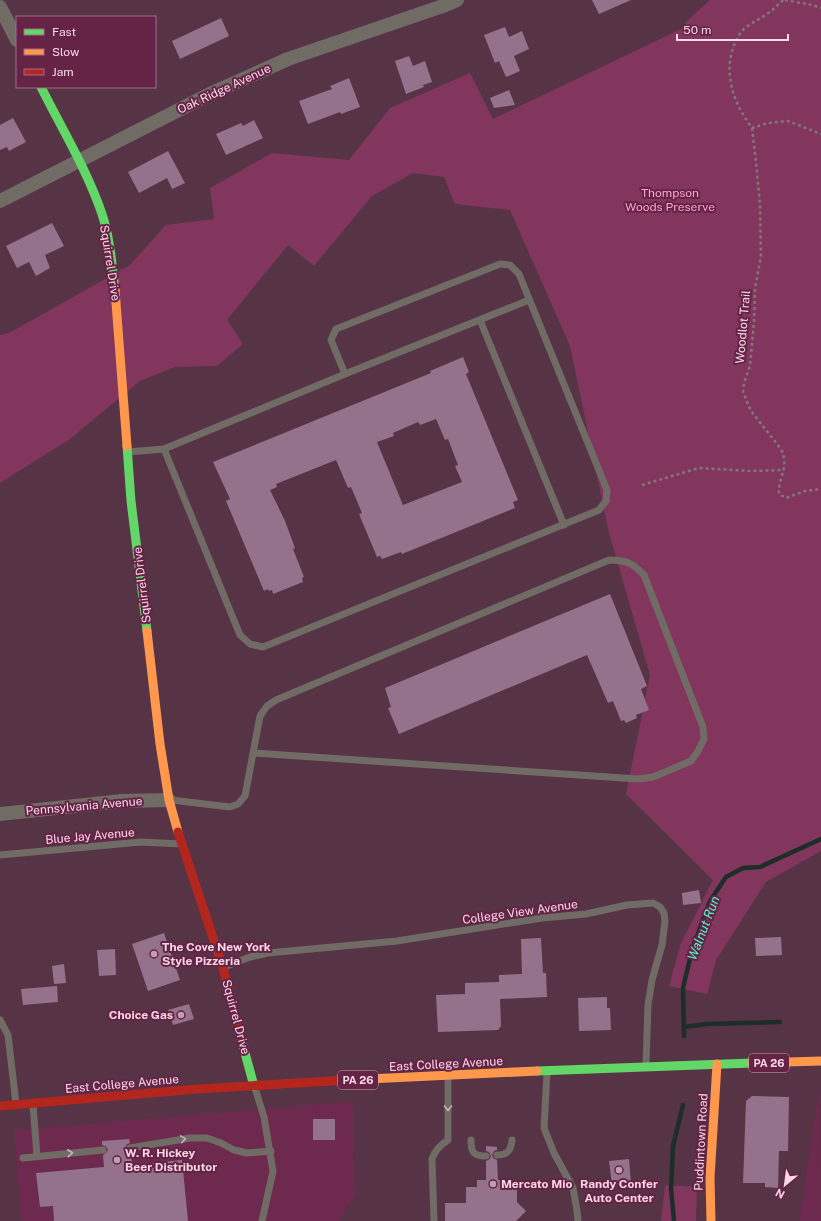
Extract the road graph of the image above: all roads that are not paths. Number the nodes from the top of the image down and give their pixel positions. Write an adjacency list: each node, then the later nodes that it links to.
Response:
1 (457, 0): 5 (street, Oak Ridge Avenue)
2 (0, 7): 3 (street)
3 (16, 38)
4 (42, 88): 5 (street, Squirrel Drive)
5 (79, 160): 6 (street, Oak Ridge Avenue); 11 (street, Squirrel Drive)
6 (0, 201)
7 (529, 300): 8 (lane); 9 (lane); 12 (lane)
8 (480, 320): 9 (lane); 12 (lane)
9 (345, 374): 10 (lane)
10 (164, 449): 11 (lane); 12 (lane)
11 (128, 452): 14 (street, Squirrel Drive)
12 (564, 525)
13 (253, 753): 13 (lane); 14 (lane)
14 (169, 800): 15 (street, Pennsylvania Avenue); 16 (street, Squirrel Drive)
15 (0, 814)
16 (182, 844): 17 (lane, Blue Jay Avenue); 18 (street, Squirrel Drive)
17 (0, 855)
18 (223, 968): 22 (lane, College View Avenue); 25 (street, Squirrel Drive)
19 (0, 1020): 27 (lane)
20 (821, 1061): 21 (street, East College Avenue / PA 26)
21 (718, 1064): 22 (street, East College Avenue / PA 26); 41 (street, Puddintown Road)
22 (646, 1066): 23 (street, East College Avenue / PA 26)
23 (548, 1071): 24 (street, East College Avenue / PA 26); 40 (lane)
24 (448, 1076): 25 (street, East College Avenue / PA 26); 39 (lane, one-way to 39)
25 (254, 1086): 26 (street, East College Avenue / PA 26); 33 (lane)
26 (33, 1103): 27 (street, East College Avenue / PA 26); 35 (lane)
27 (16, 1105): 28 (street, East College Avenue / PA 26)
28 (0, 1106)
29 (472, 1140): 36 (lane)
30 (512, 1140): 34 (lane)
31 (130, 1148): 33 (lane, one-way to 33)
32 (103, 1150): 35 (lane, one-way to 32)
33 (271, 1151): 38 (lane)
34 (497, 1155)
35 (37, 1156): 37 (lane)
36 (486, 1156)
37 (23, 1158)
38 (262, 1221)
39 (434, 1221)
40 (578, 1221)
41 (711, 1221)

